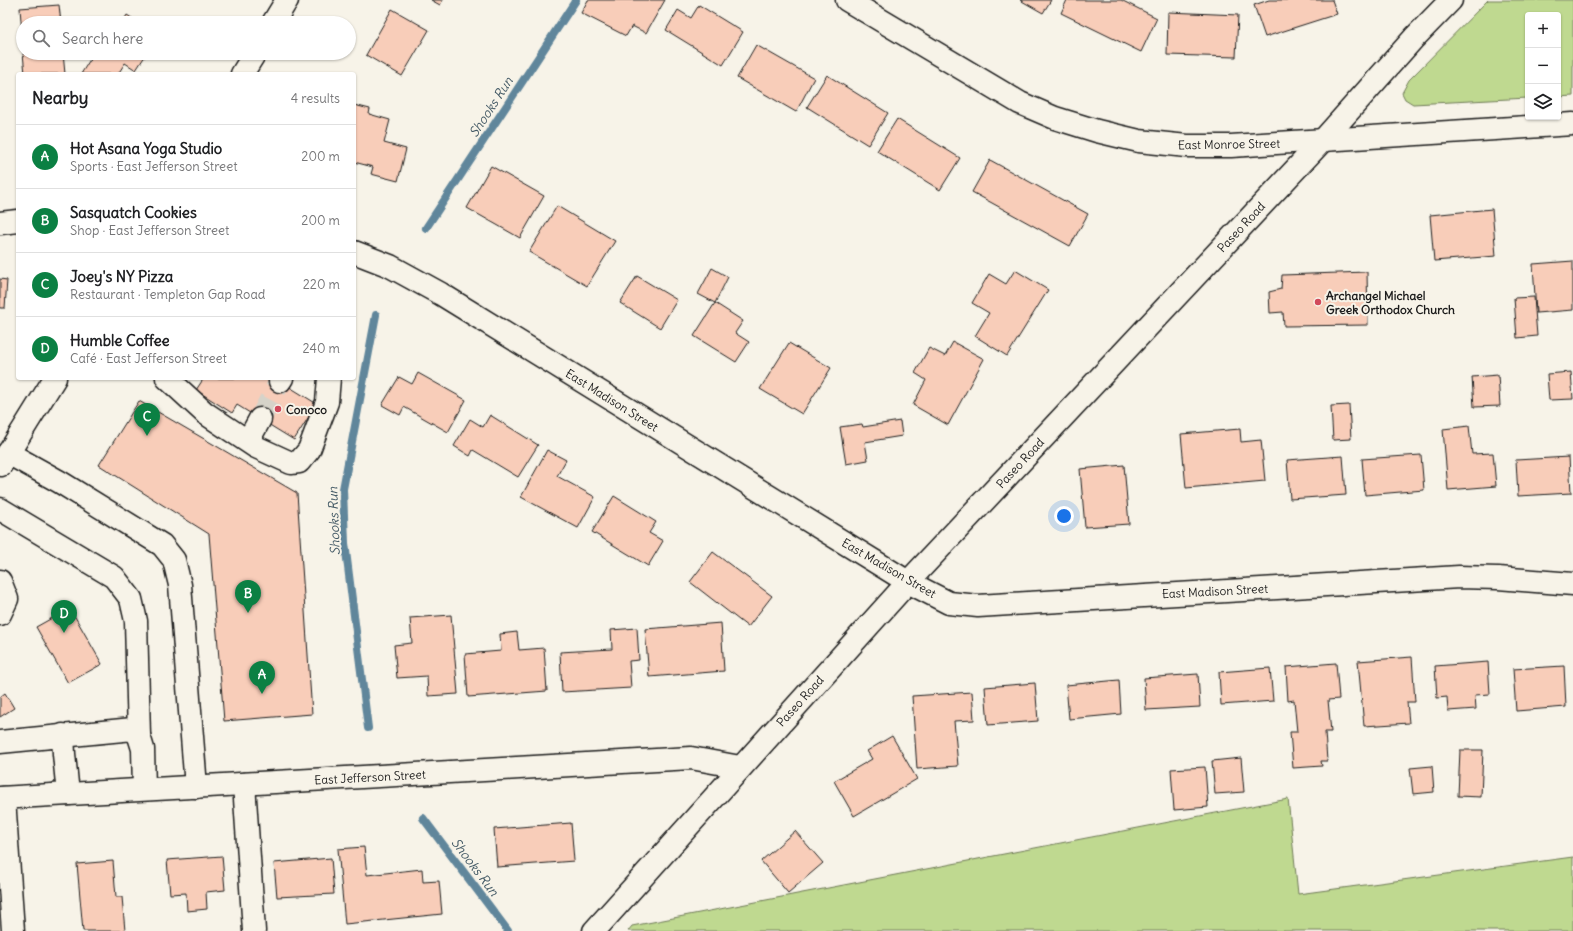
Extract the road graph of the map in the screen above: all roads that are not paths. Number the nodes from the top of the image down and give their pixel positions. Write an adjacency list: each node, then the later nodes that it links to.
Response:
1 (287, 0): 4 (street)
2 (847, 0): 8 (street, East Monroe Street)
3 (1451, 0): 8 (street, Paseo Road)
4 (277, 16)
5 (251, 60): 6 (street)
6 (243, 72)
7 (1573, 124): 8 (street, East Monroe Street)
8 (1323, 140): 20 (street, Paseo Road)
9 (16, 221): 10 (street)
10 (0, 222)
11 (356, 253): 20 (street, East Madison Street)
12 (53, 380): 17 (street)
13 (174, 380): 16 (street)
14 (329, 380): 16 (street)
15 (260, 419): 16 (street)
16 (248, 441)
17 (4, 460): 28 (street)
18 (0, 509): 24 (street)
19 (0, 581): 22 (street)
20 (908, 582): 21 (street, East Madison Street); 26 (street, Paseo Road)
21 (1573, 584)
22 (0, 614)
23 (63, 735): 24 (street); 25 (street); 30 (street)
24 (139, 736): 29 (street)
25 (0, 742)
26 (740, 767): 27 (street, East Jefferson Street); 34 (street, Paseo Road)
27 (244, 784): 28 (street, East Jefferson Street); 33 (street)
28 (196, 787): 29 (street, East Jefferson Street)
29 (144, 789): 30 (street, East Jefferson Street)
30 (68, 794): 31 (street, East Jefferson Street)
31 (2, 798): 32 (street)
32 (13, 931)
33 (254, 931)
34 (594, 931)

